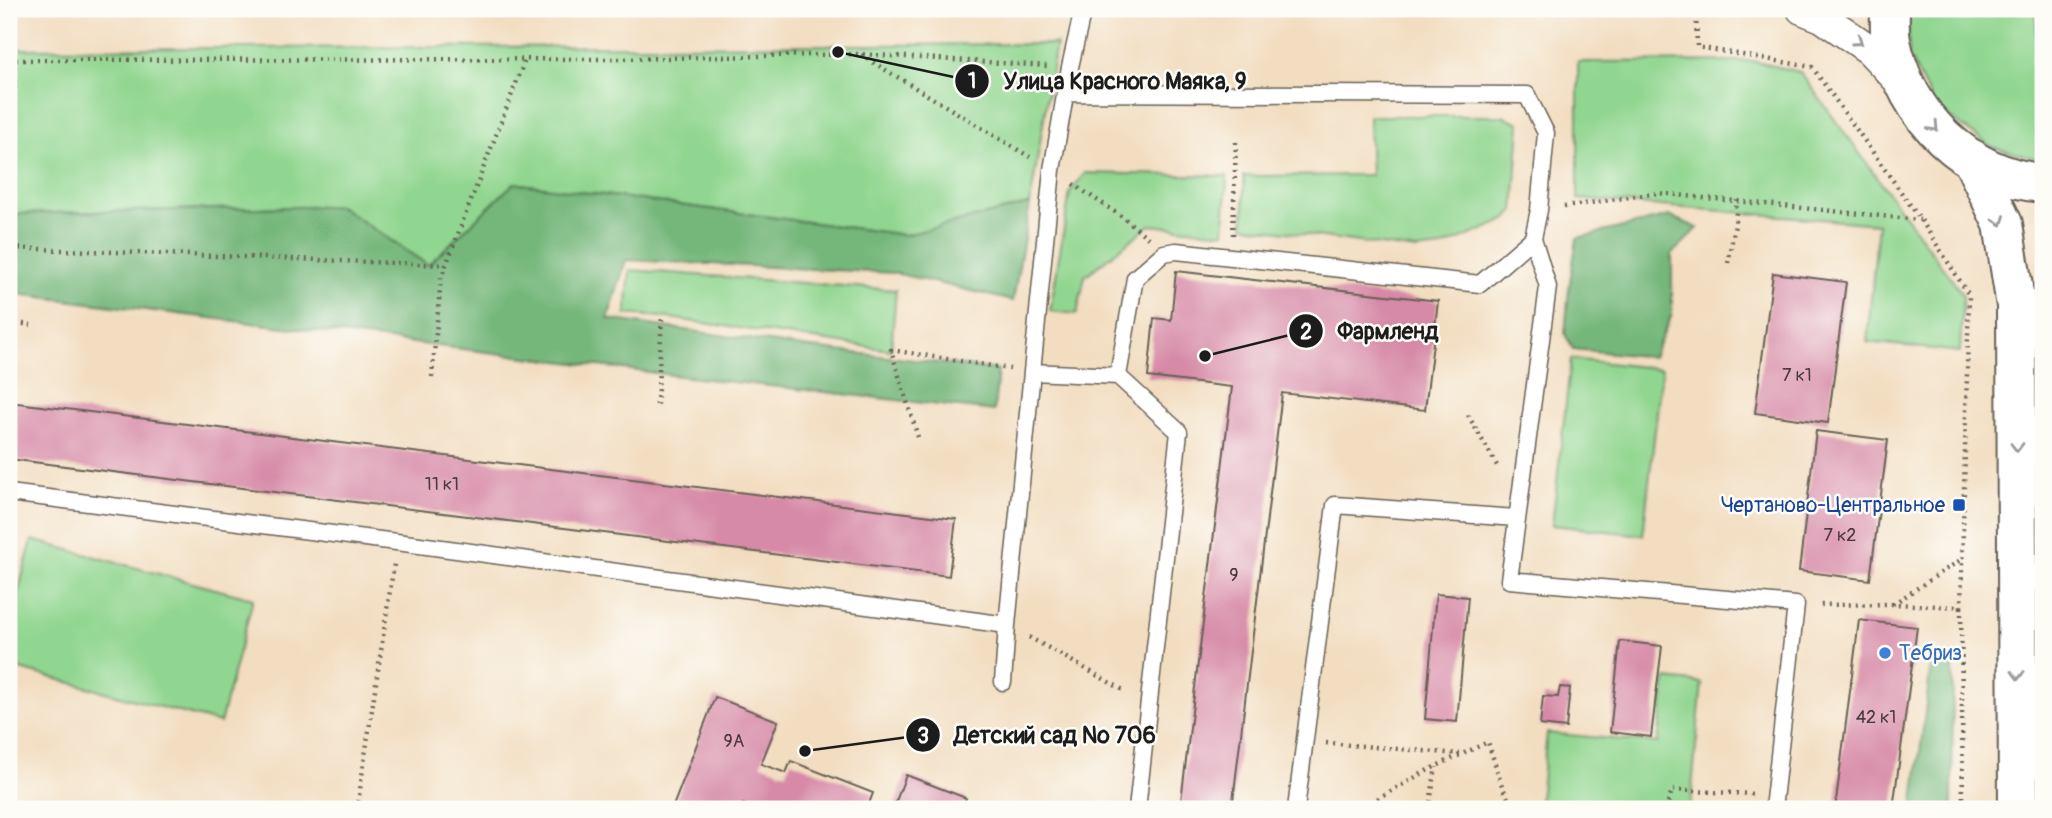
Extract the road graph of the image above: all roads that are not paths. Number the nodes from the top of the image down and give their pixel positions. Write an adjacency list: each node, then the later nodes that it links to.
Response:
1 (1083, 9): 5 (lane)
2 (1802, 9): 4 (street, one-way to 4)
3 (1890, 9): 4 (main road)
4 (1905, 87): 6 (main road, one-way to 6)
5 (1066, 93): 8 (lane); 9 (lane)
6 (1972, 159): 7 (main road); 18 (main road, one-way to 18)
7 (2043, 183)
8 (1533, 238): 10 (lane); 12 (lane)
9 (1032, 372): 10 (lane); 13 (lane)
10 (1118, 376): 16 (lane)
11 (9, 494): 13 (lane)
12 (1518, 510): 15 (lane); 17 (lane)
13 (1007, 625): 14 (lane)
14 (1003, 682)
15 (1774, 802)
16 (1137, 809)
17 (1296, 809)
18 (2018, 809)

